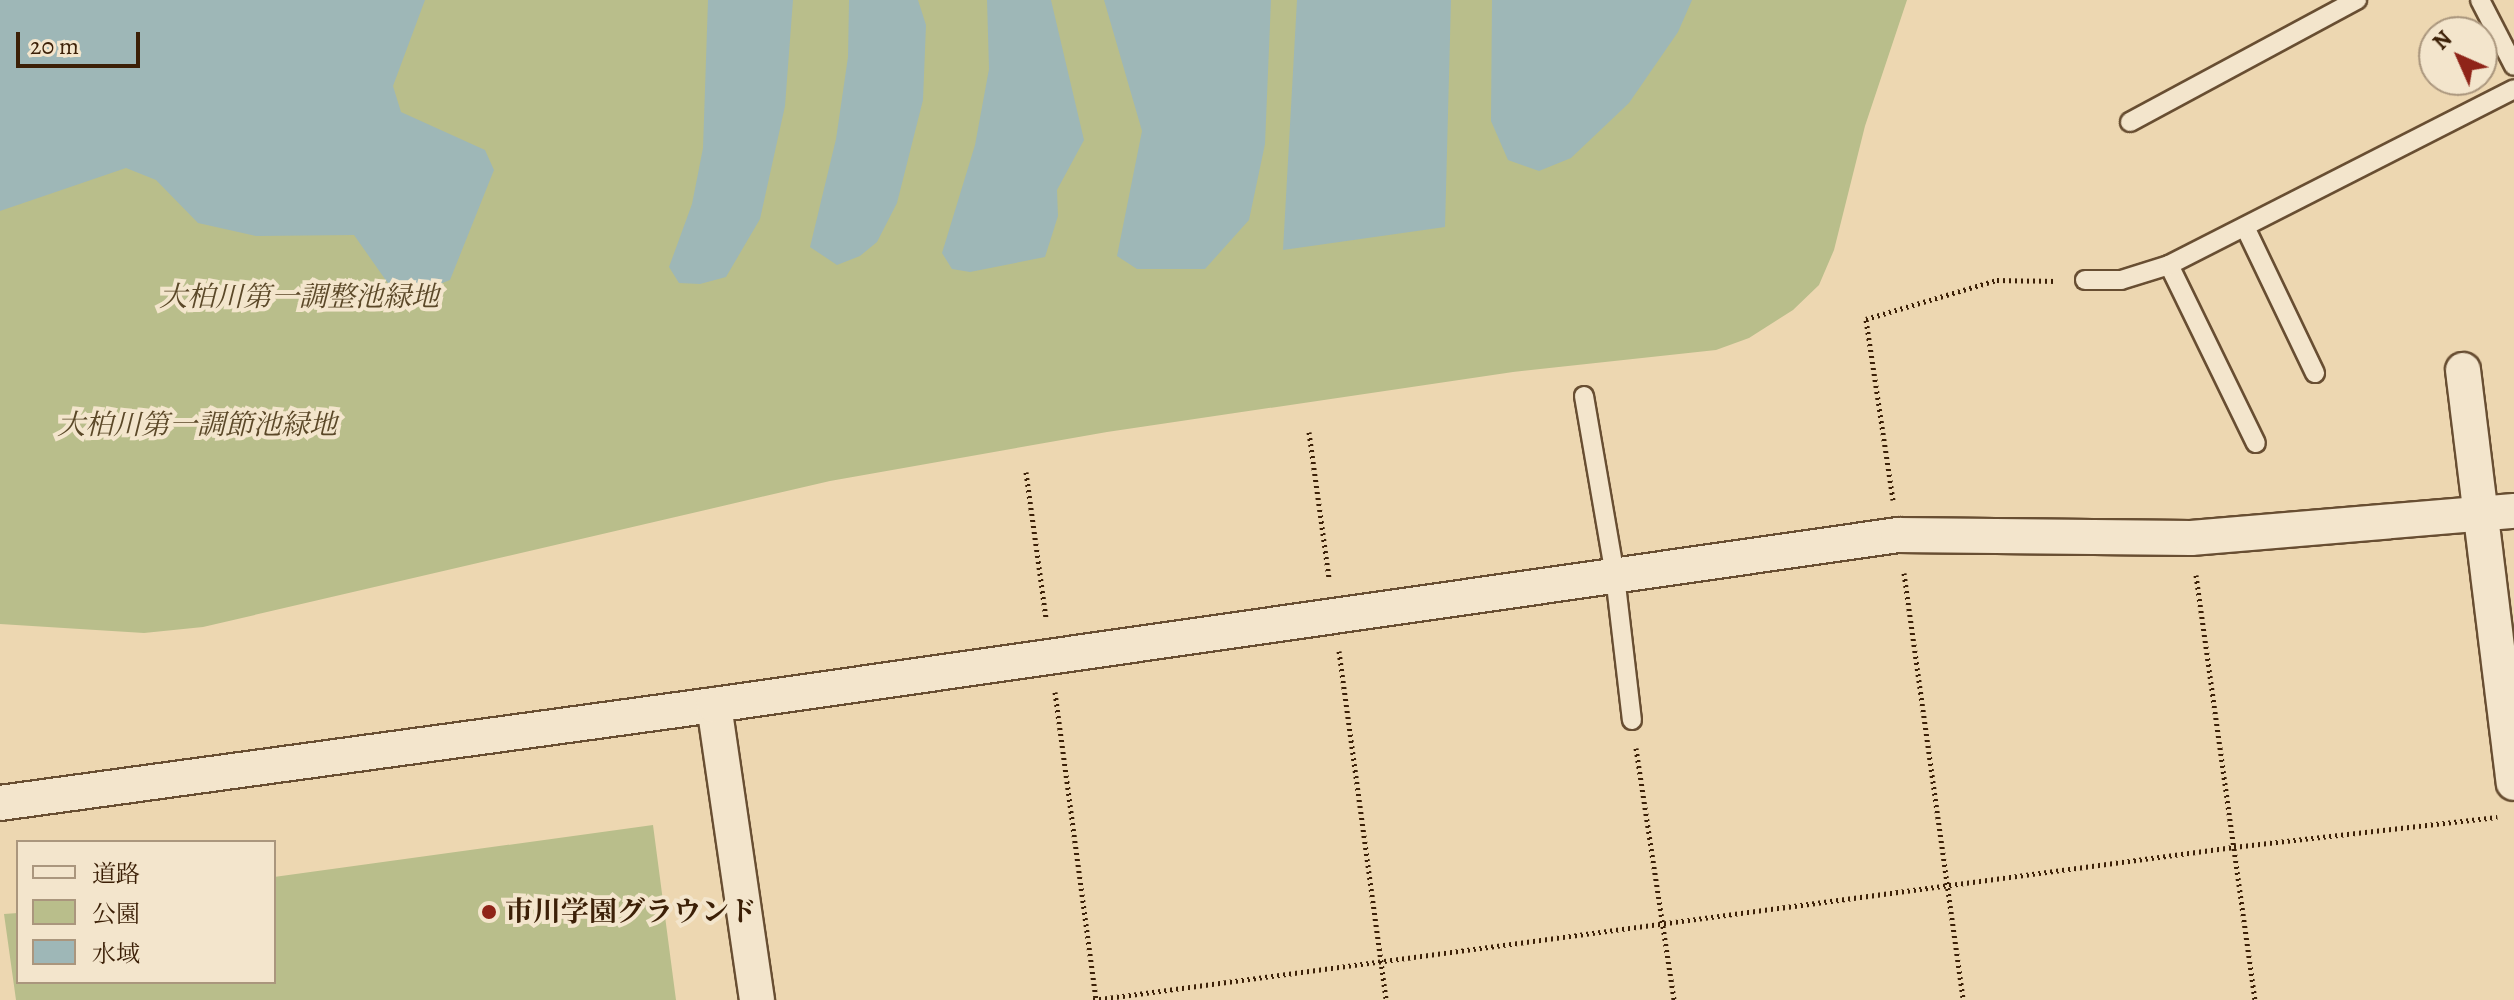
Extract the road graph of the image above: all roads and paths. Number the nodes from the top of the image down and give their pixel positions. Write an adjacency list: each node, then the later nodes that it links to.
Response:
1 (2357, 0): 5 (lane)
2 (2480, 0): 3 (lane)
3 (2514, 66)
4 (2514, 89): 6 (lane)
5 (2130, 122)
6 (2245, 227): 7 (lane); 10 (lane)
7 (2169, 265): 8 (lane); 13 (lane)
8 (2085, 280)
9 (2463, 370): 15 (street)
10 (2315, 373)
11 (1584, 396): 17 (lane)
12 (1309, 432): 18 (path)
13 (2256, 443)
14 (1026, 472): 19 (path)
15 (2497, 512): 16 (street); 22 (street)
16 (2191, 538): 17 (street); 25 (path)
17 (1615, 576): 18 (street); 21 (lane)
18 (1334, 617): 19 (street); 27 (path)
19 (1051, 658): 20 (street); 29 (path)
20 (714, 705): 23 (street); 28 (street)
21 (1632, 720): 26 (path)
22 (2514, 783)
23 (0, 803)
24 (2514, 815): 25 (path)
25 (2234, 847): 26 (path); 32 (path)
26 (1664, 924): 27 (path); 31 (path)
27 (1381, 962): 29 (path); 30 (path)
28 (757, 1000)
29 (1095, 1000)
30 (1386, 1000)
31 (1674, 1000)
32 (2255, 1000)

